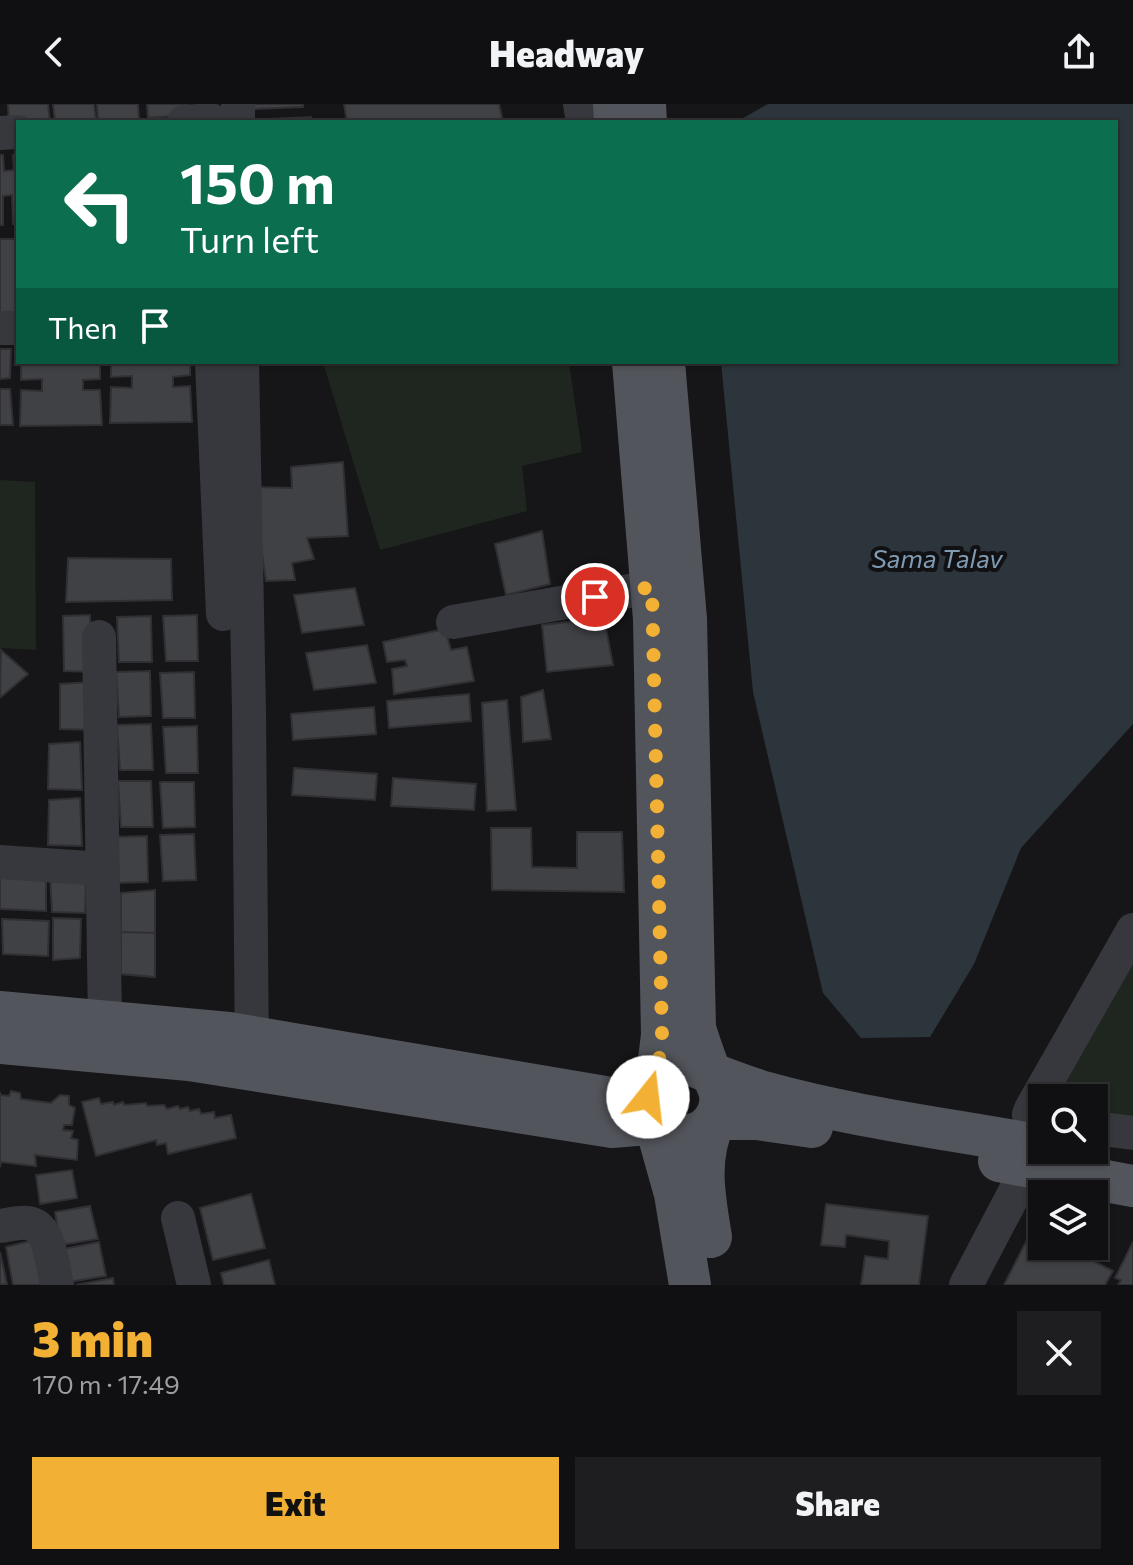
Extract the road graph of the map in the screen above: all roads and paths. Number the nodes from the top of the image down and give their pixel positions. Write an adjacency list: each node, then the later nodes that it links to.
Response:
1 (212, 364): 5 (street)
2 (242, 364): 5 (street)
3 (633, 364): 6 (main road)
4 (664, 364): 9 (main road)
5 (233, 570): 17 (street)
6 (652, 587): 7 (street); 9 (main road)
7 (453, 622)
8 (99, 637): 12 (street)
9 (671, 660): 10 (main road)
10 (673, 787): 18 (main road); 20 (main road)
11 (0, 862): 12 (street)
12 (103, 869): 15 (street)
13 (1133, 930): 19 (street)
14 (0, 1012): 15 (main road)
15 (105, 1022): 17 (main road)
16 (0, 1043): 17 (main road)
17 (241, 1051): 20 (main road)
18 (710, 1074): 20 (main road); 21 (main road); 24 (main road)
19 (1045, 1084)
20 (653, 1098): 21 (main road); 35 (main road)
21 (715, 1119): 25 (main road); 36 (main road)
22 (1108, 1130): 23 (street)
23 (1133, 1133)
24 (1028, 1154)
25 (1028, 1155)
26 (1108, 1158): 27 (main road)
27 (1133, 1162)
28 (1031, 1164): 37 (street)
29 (1061, 1164): 30 (main road)
30 (1133, 1186)
31 (178, 1218): 34 (street)
32 (0, 1226): 33 (street)
33 (57, 1285)
34 (194, 1285)
35 (690, 1285)
36 (719, 1285)
37 (966, 1285)

